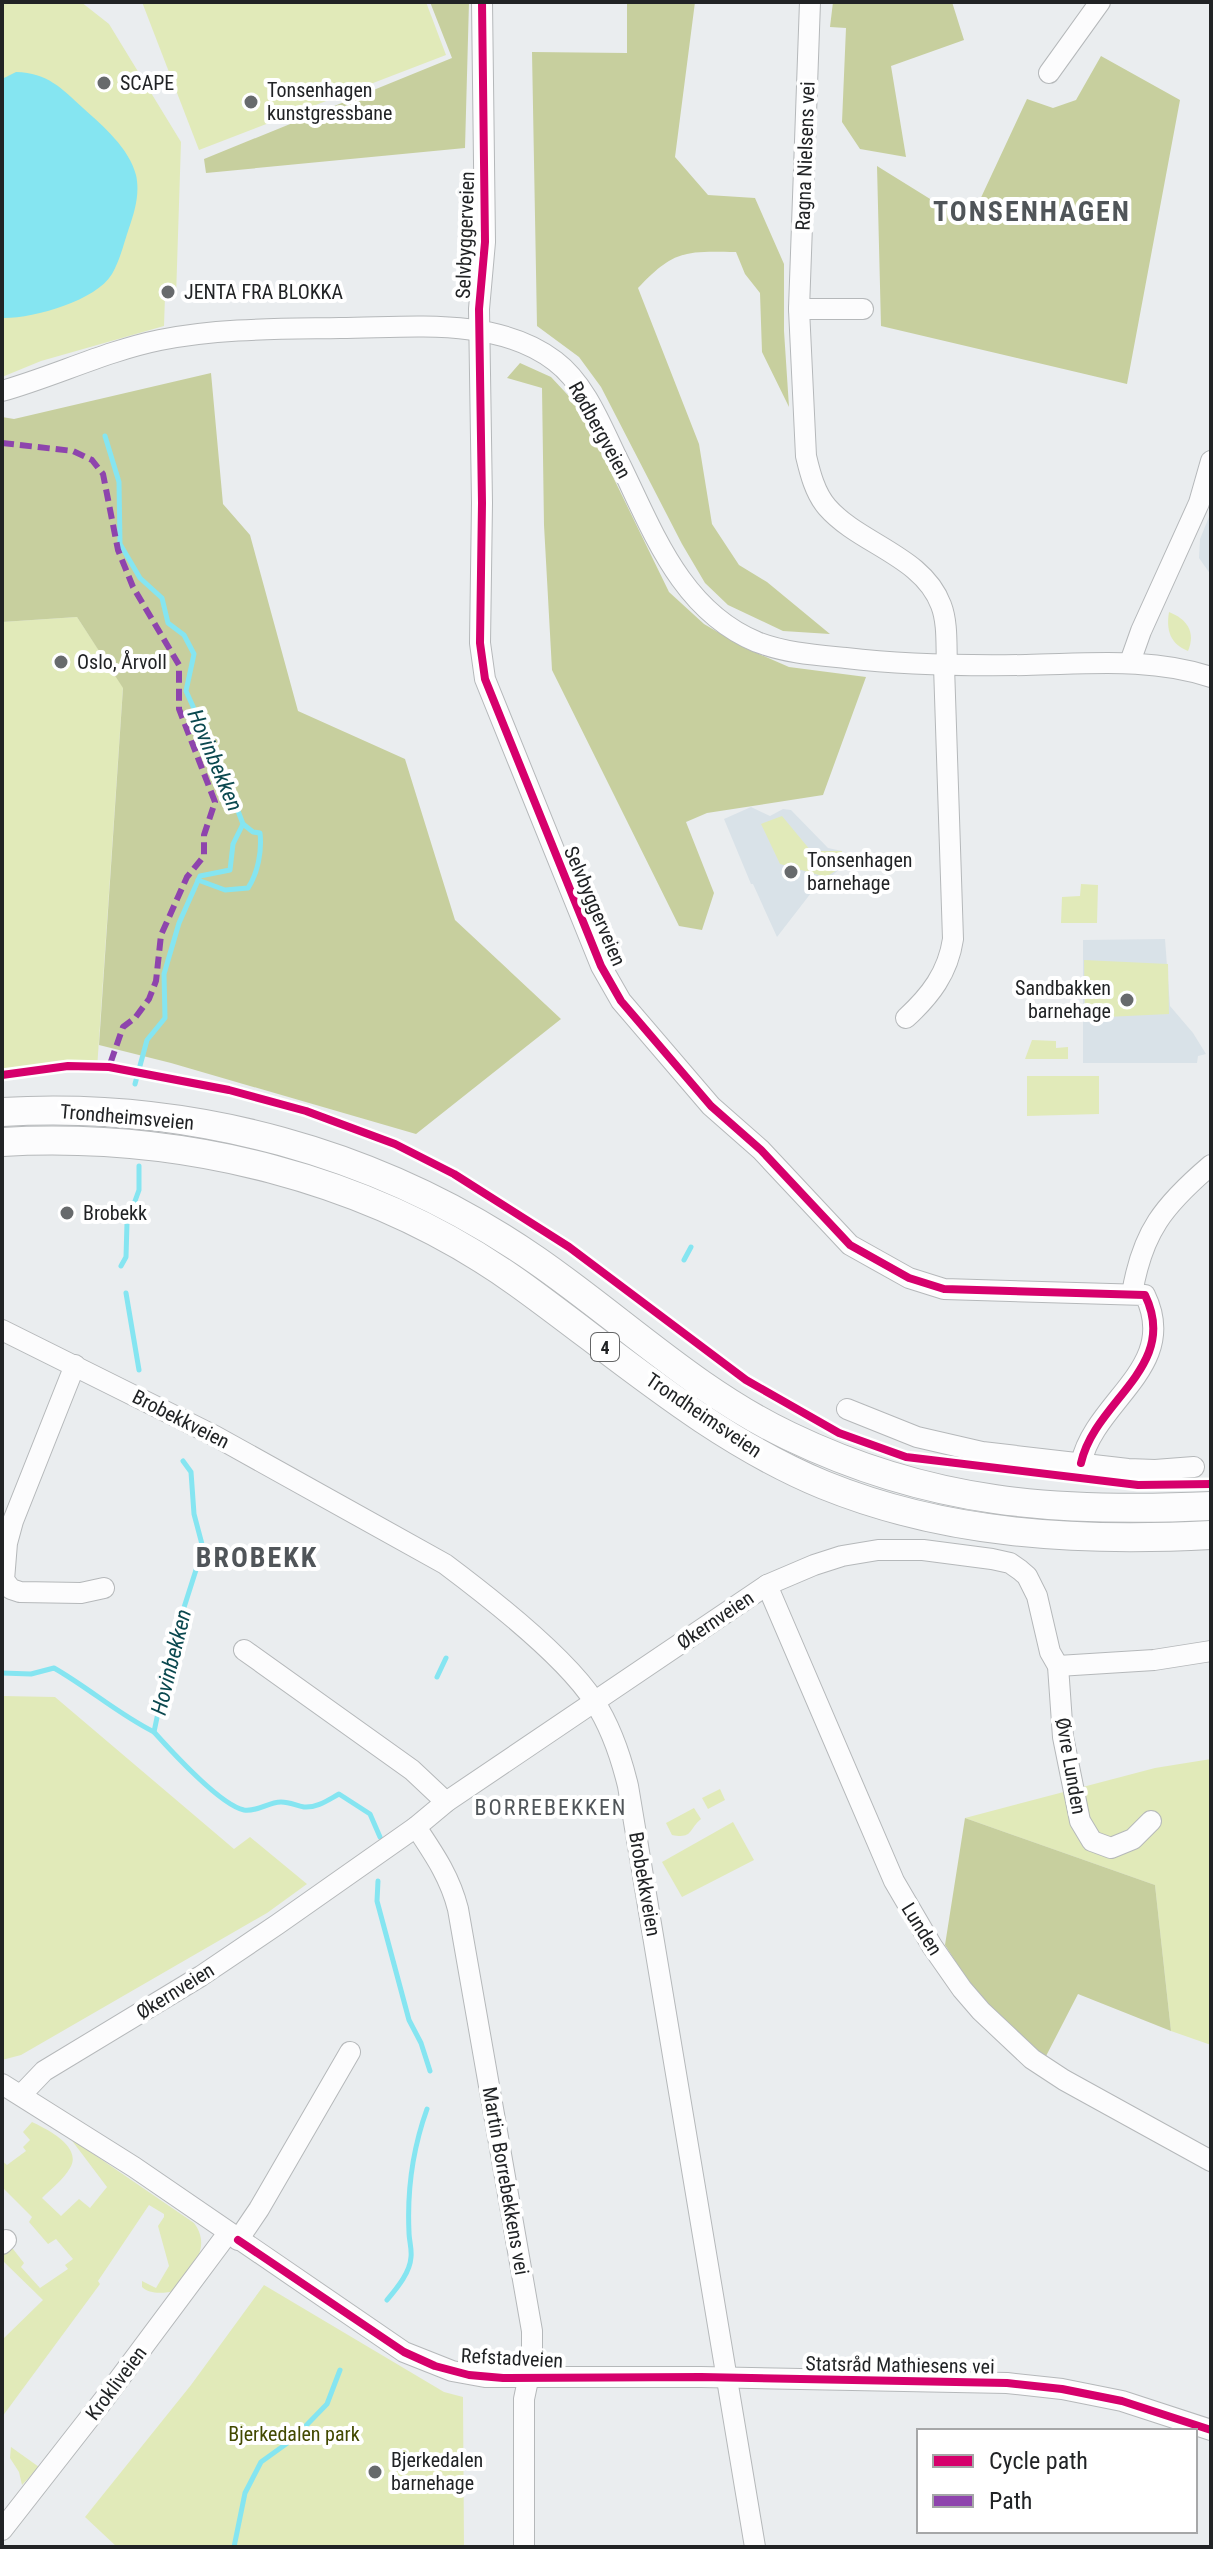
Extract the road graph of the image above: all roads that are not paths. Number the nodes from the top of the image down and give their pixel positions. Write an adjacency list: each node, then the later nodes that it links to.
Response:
1 (482, 2): 7 (street, Selvbyggerveien)
2 (810, 2): 5 (street, Ragna Nielsens vei)
3 (1100, 2): 4 (street)
4 (1049, 73)
5 (799, 309): 6 (street); 11 (street, Ragna Nielsens vei)
6 (863, 309)
7 (480, 332): 8 (street, Rødbergveien); 11 (street, Rødbergveien); 17 (street, Selvbyggerveien)
8 (2, 391)
9 (1211, 461): 10 (street)
10 (1130, 662): 11 (street, Rødbergveien); 12 (street, Rødbergveien)
11 (945, 666): 13 (street)
12 (1211, 677)
13 (906, 1018)
14 (2, 1112): 23 (highway, Trondheimsveien / 4)
15 (2, 1142): 24 (highway, Trondheimsveien / 4)
16 (1211, 1165): 17 (street)
17 (1132, 1294): 21 (street)
18 (2, 1330): 19 (street, Brobekkveien)
19 (75, 1365): 27 (street); 31 (street, Brobekkveien)
20 (847, 1409): 21 (street)
21 (1081, 1463): 22 (street)
22 (1194, 1467)
23 (1211, 1506)
24 (1211, 1535)
25 (1020, 1570): 26 (street, Økernveien); 30 (street, Øvre Lunden)
26 (767, 1585): 31 (street, Økernveien); 38 (street, Lunden)
27 (104, 1588)
28 (244, 1650): 32 (street)
29 (1211, 1651): 30 (street)
30 (1058, 1666): 33 (street, Øvre Lunden)
31 (594, 1700): 32 (street, Økernveien); 41 (street, Brobekkveien)
32 (446, 1802): 34 (street, Økernveien)
33 (1151, 1821)
34 (416, 1827): 37 (street, Økernveien); 40 (street, Martin Borrebekkens vei)
35 (350, 2052): 39 (street, Krokliveien)
36 (2, 2084): 37 (street, Refstadveien)
37 (21, 2095): 39 (street, Refstadveien)
38 (1211, 2161)
39 (233, 2237): 40 (street, Refstadveien); 43 (street, Krokliveien)
40 (528, 2378): 41 (street, Refstadveien); 44 (street, Martin Borrebekkens vei)
41 (727, 2378): 42 (street, Statsråd Mathiesens vei); 45 (street, Brobekkveien)
42 (1211, 2430)
43 (2, 2530)
44 (524, 2547)
45 (755, 2547)

